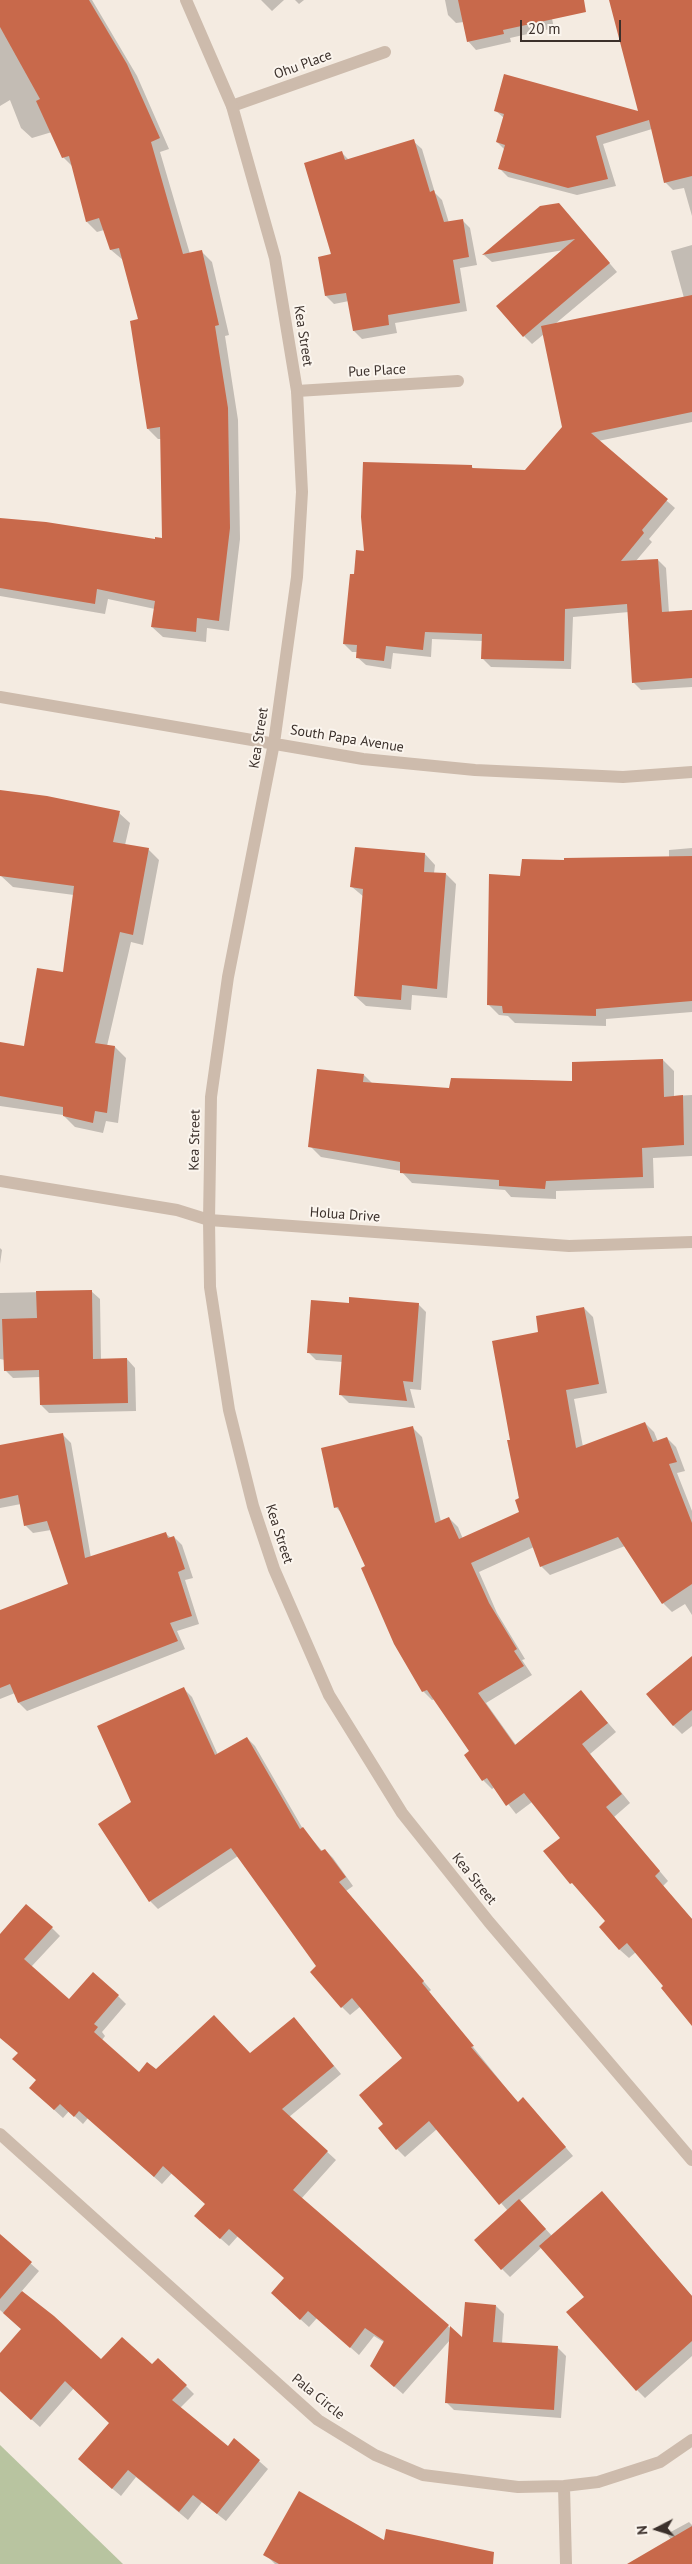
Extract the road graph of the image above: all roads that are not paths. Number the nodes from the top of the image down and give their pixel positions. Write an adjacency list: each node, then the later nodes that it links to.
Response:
1 (186, 0): 3 (street, Kea Street)
2 (385, 52): 3 (street, Ohu Place)
3 (232, 106): 5 (street, Kea Street)
4 (458, 382): 5 (street, Pue Place)
5 (297, 391): 7 (street, Kea Street)
6 (0, 697): 7 (street, South Papa Avenue)
7 (274, 743): 8 (street, South Papa Avenue); 10 (street, Kea Street)
8 (692, 772)
9 (0, 1181): 10 (street, Holua Drive)
10 (208, 1220): 11 (street, Holua Drive); 13 (street, Kea Street)
11 (692, 1242)
12 (0, 2134): 15 (street, Pala Circle)
13 (692, 2160)
14 (692, 2440): 15 (street, Pala Circle)
15 (564, 2486): 16 (street)
16 (566, 2564)

